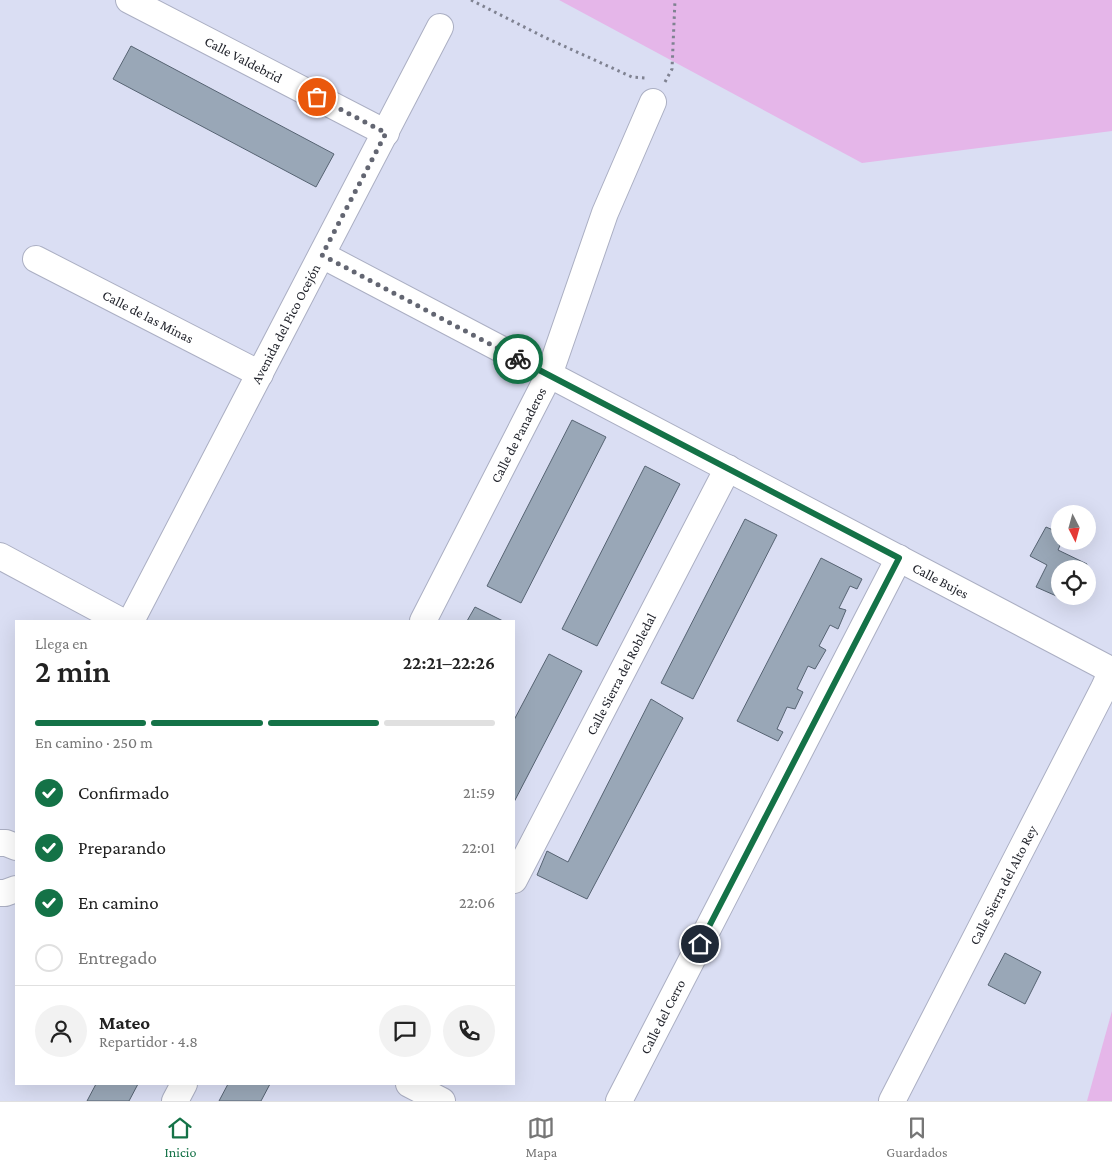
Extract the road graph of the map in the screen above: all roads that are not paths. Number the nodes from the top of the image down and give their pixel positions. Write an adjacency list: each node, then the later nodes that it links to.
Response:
1 (129, 0): 4 (street, Calle Valdebrid)
2 (440, 28): 4 (street, Avenida del Pico Ocejón)
3 (656, 86): 8 (street, Calle de Panaderos)
4 (386, 133): 5 (street, Avenida del Pico Ocejón)
5 (322, 255): 7 (street, Avenida del Pico Ocejón); 8 (street, Calle Bujes)
6 (36, 259): 7 (street, Calle de las Minas)
7 (260, 374): 13 (street, Avenida del Pico Ocejón)
8 (549, 375): 9 (street, Calle Bujes); 14 (street, Calle de Panaderos)
9 (728, 468): 11 (street, Calle Bujes); 16 (street, Calle Sierra del Robledal)
10 (0, 556): 12 (street)
11 (899, 558): 15 (street, Calle Bujes); 25 (street, Calle del Cerro)
12 (119, 620)
13 (132, 620)
14 (424, 620)
15 (1107, 668): 26 (street, Calle Sierra del Alto Rey)
16 (515, 878)
17 (15, 889): 18 (street)
18 (0, 893)
19 (183, 1085): 22 (street)
20 (407, 1085): 23 (street)
21 (410, 1085): 24 (street)
22 (175, 1101)
23 (399, 1101)
24 (442, 1101)
25 (619, 1101)
26 (892, 1101)

